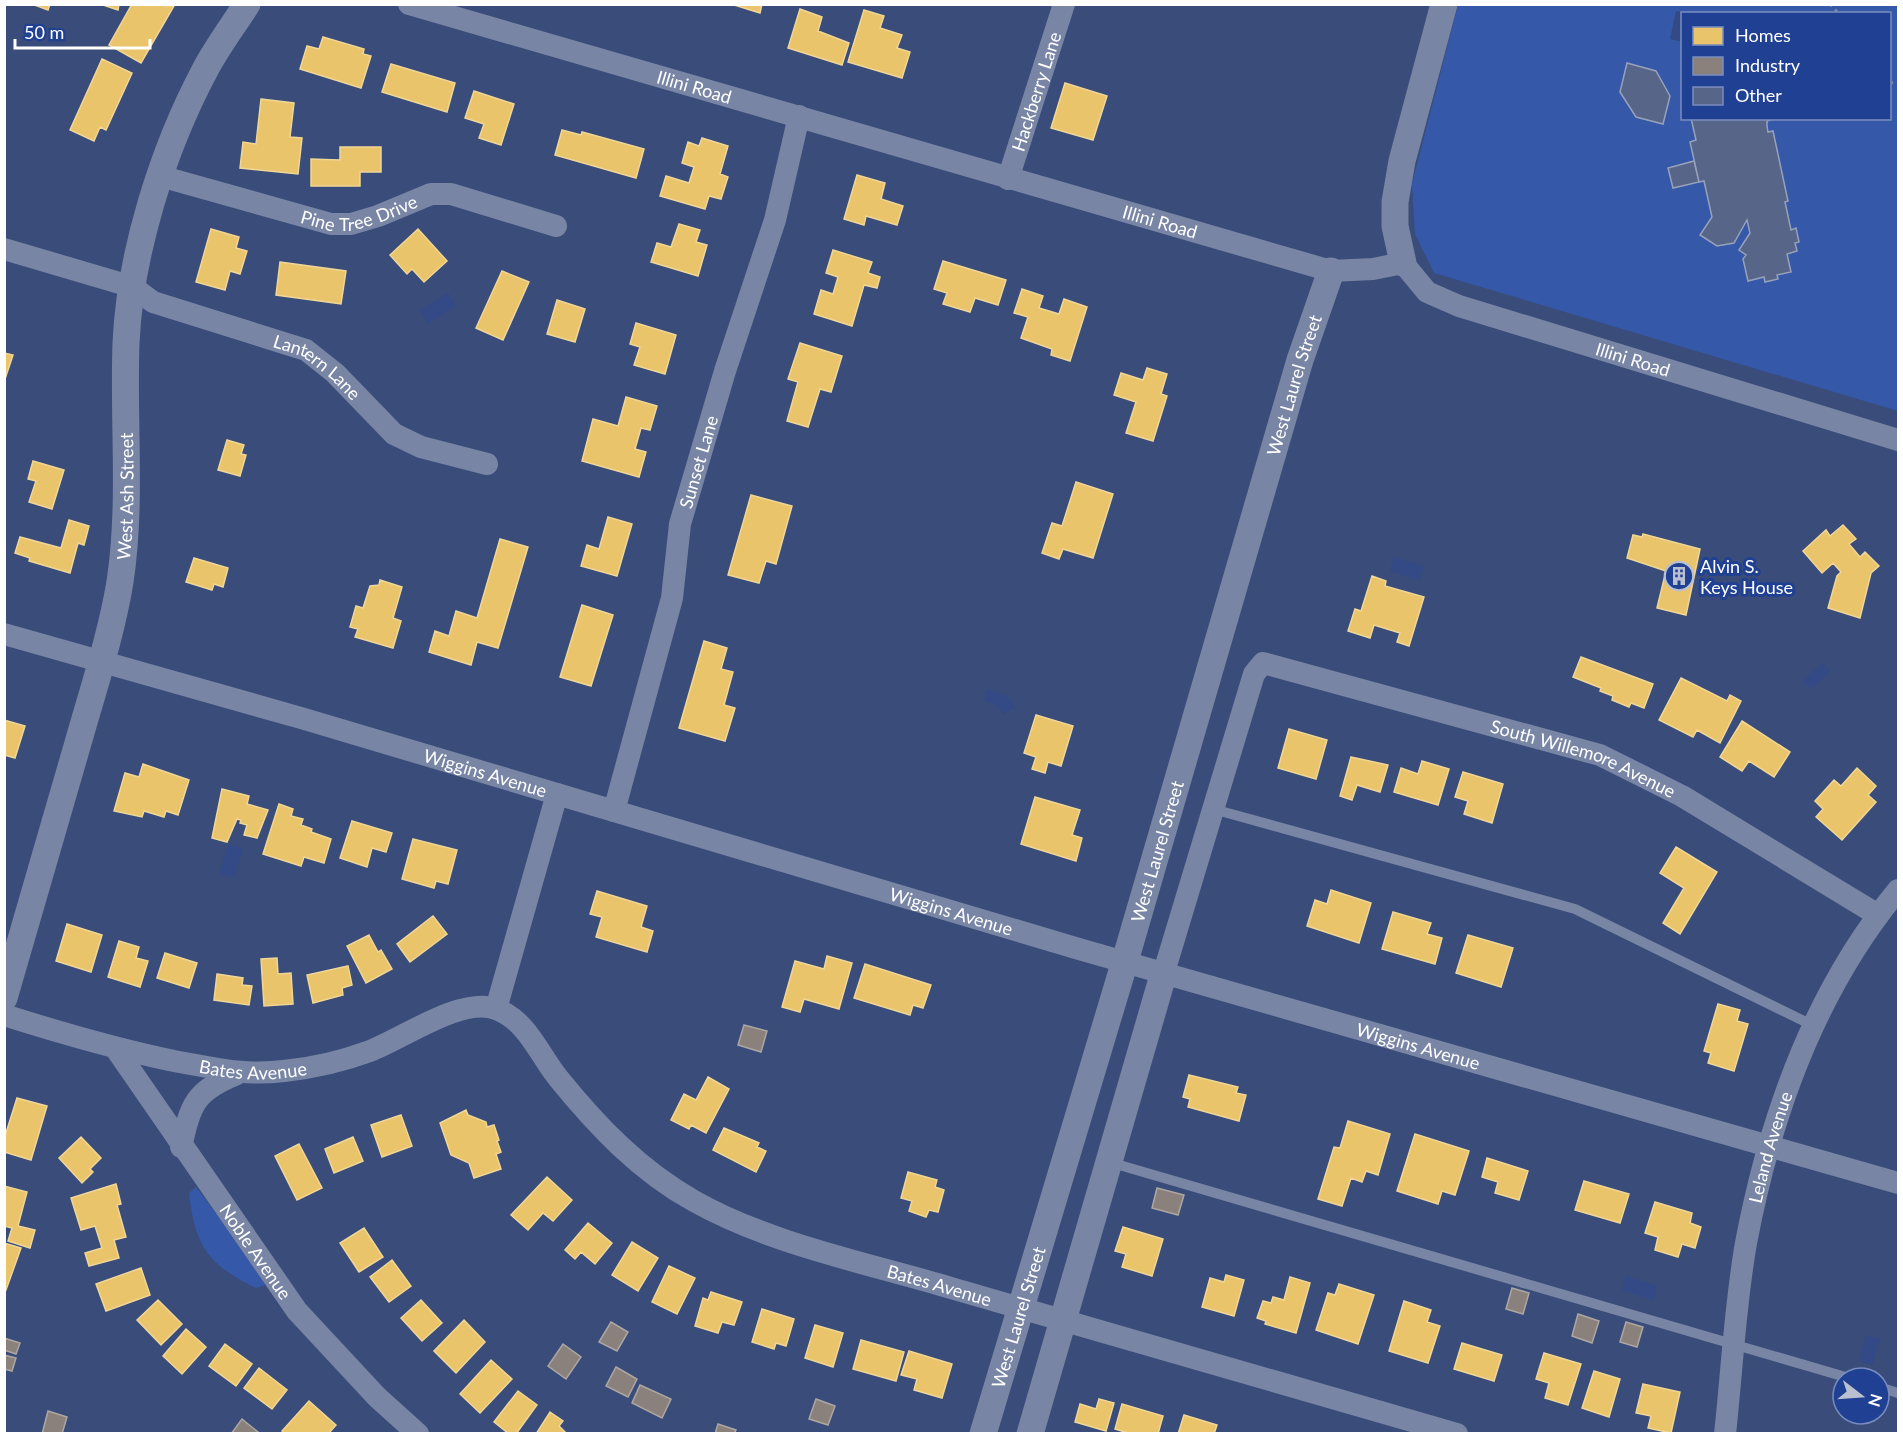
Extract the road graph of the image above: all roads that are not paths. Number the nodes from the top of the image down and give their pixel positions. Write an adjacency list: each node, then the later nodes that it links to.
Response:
1 (247, 4): 6 (street, West Ash Street)
2 (409, 4): 5 (street, Illini Road)
3 (1064, 4): 7 (street, Hackberry Lane)
4 (1444, 4): 10 (street)
5 (799, 116): 7 (street, Illini Road); 19 (street, Sunset Lane)
6 (160, 176): 8 (street, Pine Tree Drive); 12 (street, West Ash Street)
7 (1008, 179): 11 (street, Illini Road)
8 (556, 226)
9 (4, 249): 12 (street)
10 (1403, 263): 11 (street, Illini Road); 13 (street, Illini Road)
11 (1331, 271): 22 (street, West Laurel Street)
12 (133, 287): 14 (street, Lantern Lane); 16 (street, West Ash Street)
13 (1899, 440)
14 (487, 464)
15 (4, 634): 16 (street, Wiggins Avenue)
16 (101, 662): 17 (street, Wiggins Avenue); 24 (street, West Ash Street)
17 (557, 794): 19 (street, Wiggins Avenue); 25 (street)
18 (1213, 809): 21 (street, South Willemore Avenue); 23 (street); 27 (lane)
19 (614, 811): 22 (street, Wiggins Avenue)
20 (1899, 890): 21 (street, Leland Avenue)
21 (1878, 915): 27 (street, Leland Avenue)
22 (1125, 961): 23 (street, Wiggins Avenue); 34 (street, West Laurel Street)
23 (1164, 972): 31 (street, Wiggins Avenue); 32 (street)
24 (4, 998)
25 (496, 1009): 29 (street, Bates Avenue); 34 (street, Bates Avenue)
26 (4, 1016): 28 (street, Bates Avenue)
27 (1812, 1025): 31 (street, Leland Avenue)
28 (116, 1049): 29 (street, Bates Avenue); 30 (street, Noble Avenue)
29 (237, 1074): 30 (street)
30 (182, 1147): 38 (street, Noble Avenue)
31 (1769, 1147): 33 (street, Wiggins Avenue); 36 (street, Leland Avenue)
32 (1109, 1161): 35 (street); 36 (lane)
33 (1899, 1183)
34 (1020, 1309): 35 (street, Bates Avenue); 39 (street, West Laurel Street)
35 (1062, 1321): 40 (street); 41 (street, Bates Avenue)
36 (1735, 1344): 37 (lane); 42 (street, Leland Avenue)
37 (1831, 1373)
38 (418, 1434)
39 (982, 1434)
40 (1030, 1434)
41 (1457, 1434)
42 (1725, 1434)

